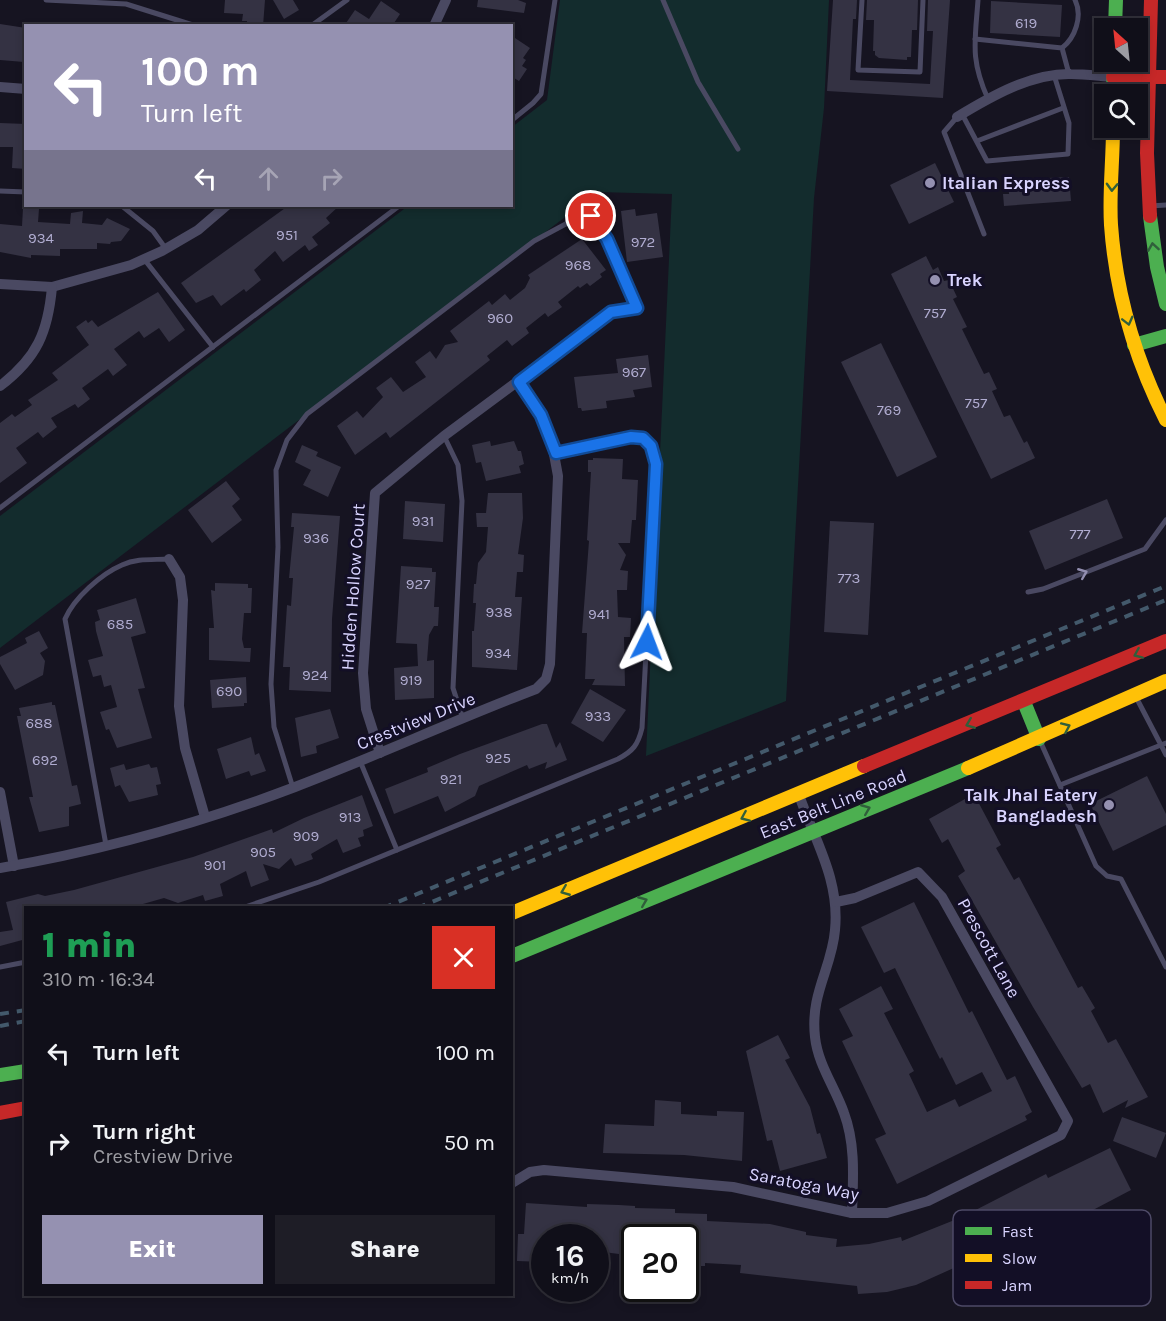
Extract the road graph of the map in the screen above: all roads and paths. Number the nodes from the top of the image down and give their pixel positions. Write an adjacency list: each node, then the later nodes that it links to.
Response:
1 (46, 0): 13 (lane)
2 (346, 0): 14 (lane)
3 (446, 0): 15 (street)
4 (555, 0): 30 (lane)
5 (663, 0): 33 (lane)
6 (862, 0): 7 (lane)
7 (923, 0)
8 (978, 0): 16 (lane)
9 (1075, 0): 17 (lane)
10 (1116, 0): 12 (main road)
11 (1151, 0): 22 (main road)
12 (1115, 18)
13 (190, 24)
14 (314, 24)
15 (435, 24)
16 (975, 39): 17 (lane); 27 (lane)
17 (1062, 48): 19 (lane)
18 (1113, 72): 21 (main road)
19 (1069, 74): 20 (street); 21 (street)
20 (1054, 75): 27 (street); 28 (lane)
21 (1113, 77): 22 (main road); 24 (main road)
22 (1150, 77): 23 (main road); 37 (main road)
23 (1166, 77)
24 (1113, 84)
25 (0, 87): 26 (street)
26 (24, 89)
27 (988, 99): 29 (street)
28 (1063, 108): 32 (lane); 32 (lane)
29 (960, 115): 32 (lane); 41 (lane)
30 (513, 119)
31 (1113, 138): 49 (main road, one-way to 49)
32 (977, 141)
33 (738, 149)
34 (0, 191): 35 (lane)
35 (24, 192)
36 (1166, 205): 37 (lane)
37 (1149, 206): 46 (main road, one-way to 37)
38 (123, 207): 42 (lane)
39 (225, 207): 42 (street)
40 (398, 207): 50 (lane)
41 (984, 234)
42 (166, 249): 43 (street)
43 (144, 259): 45 (street); 50 (lane)
44 (0, 284): 45 (street)
45 (52, 287): 52 (street)
46 (1166, 304)
47 (637, 308): 51 (street, Hidden Hollow Court); 71 (lane)
48 (1166, 336): 49 (main road)
49 (1134, 345): 53 (main road)
50 (213, 347): 56 (lane)
51 (519, 382): 54 (street, Hidden Hollow Court); 55 (street, Crestview Drive)
52 (0, 386)
53 (1166, 420)
54 (444, 436): 64 (lane); 67 (street, Hidden Hollow Court)
55 (556, 453): 64 (street, Crestview Drive); 77 (lane)
56 (0, 508)
57 (1166, 520): 59 (lane, one-way to 57)
58 (169, 560): 74 (street); 76 (lane)
59 (1028, 592)
60 (1166, 641): 63 (main road, East Belt Line Road, one-way to 63)
61 (1166, 681): 62 (main road, East Belt Line Road)
62 (1135, 695): 65 (main road, East Belt Line Road, one-way to 62); 66 (lane)
63 (1024, 702): 65 (main road); 73 (main road, East Belt Line Road, one-way to 73)
64 (463, 719): 67 (street, Crestview Drive)
65 (1039, 739): 70 (lane); 75 (main road, East Belt Line Road, one-way to 65)
66 (1163, 744): 68 (lane); 70 (lane)
67 (380, 753): 69 (street, Crestview Drive)
68 (1166, 755)
69 (360, 761): 71 (street, Crestview Drive); 77 (lane)
70 (1060, 785): 86 (lane)
71 (292, 788): 74 (street, Crestview Drive)
72 (0, 792): 78 (street)
73 (799, 795): 75 (street); 82 (main road, East Belt Line Road, one-way to 82)
74 (205, 818): 76 (street, Crestview Drive)
75 (812, 831): 80 (street); 83 (main road, East Belt Line Road, one-way to 75)
76 (106, 846): 78 (street, Crestview Drive)
77 (397, 850): 81 (lane)
78 (14, 866): 79 (street, Crestview Drive)
79 (0, 868)
80 (836, 902): 91 (street, Prescott Lane); 93 (street)
81 (248, 906)
82 (513, 913)
83 (513, 956)
84 (24, 962): 85 (lane)
85 (0, 967)
86 (1166, 967)
87 (24, 1071): 88 (main road)
88 (0, 1075)
89 (24, 1108): 90 (main road)
90 (0, 1113)
91 (1068, 1121): 93 (street, Saratoga Way)
92 (513, 1182): 93 (street, Saratoga Way)
93 (852, 1213)

